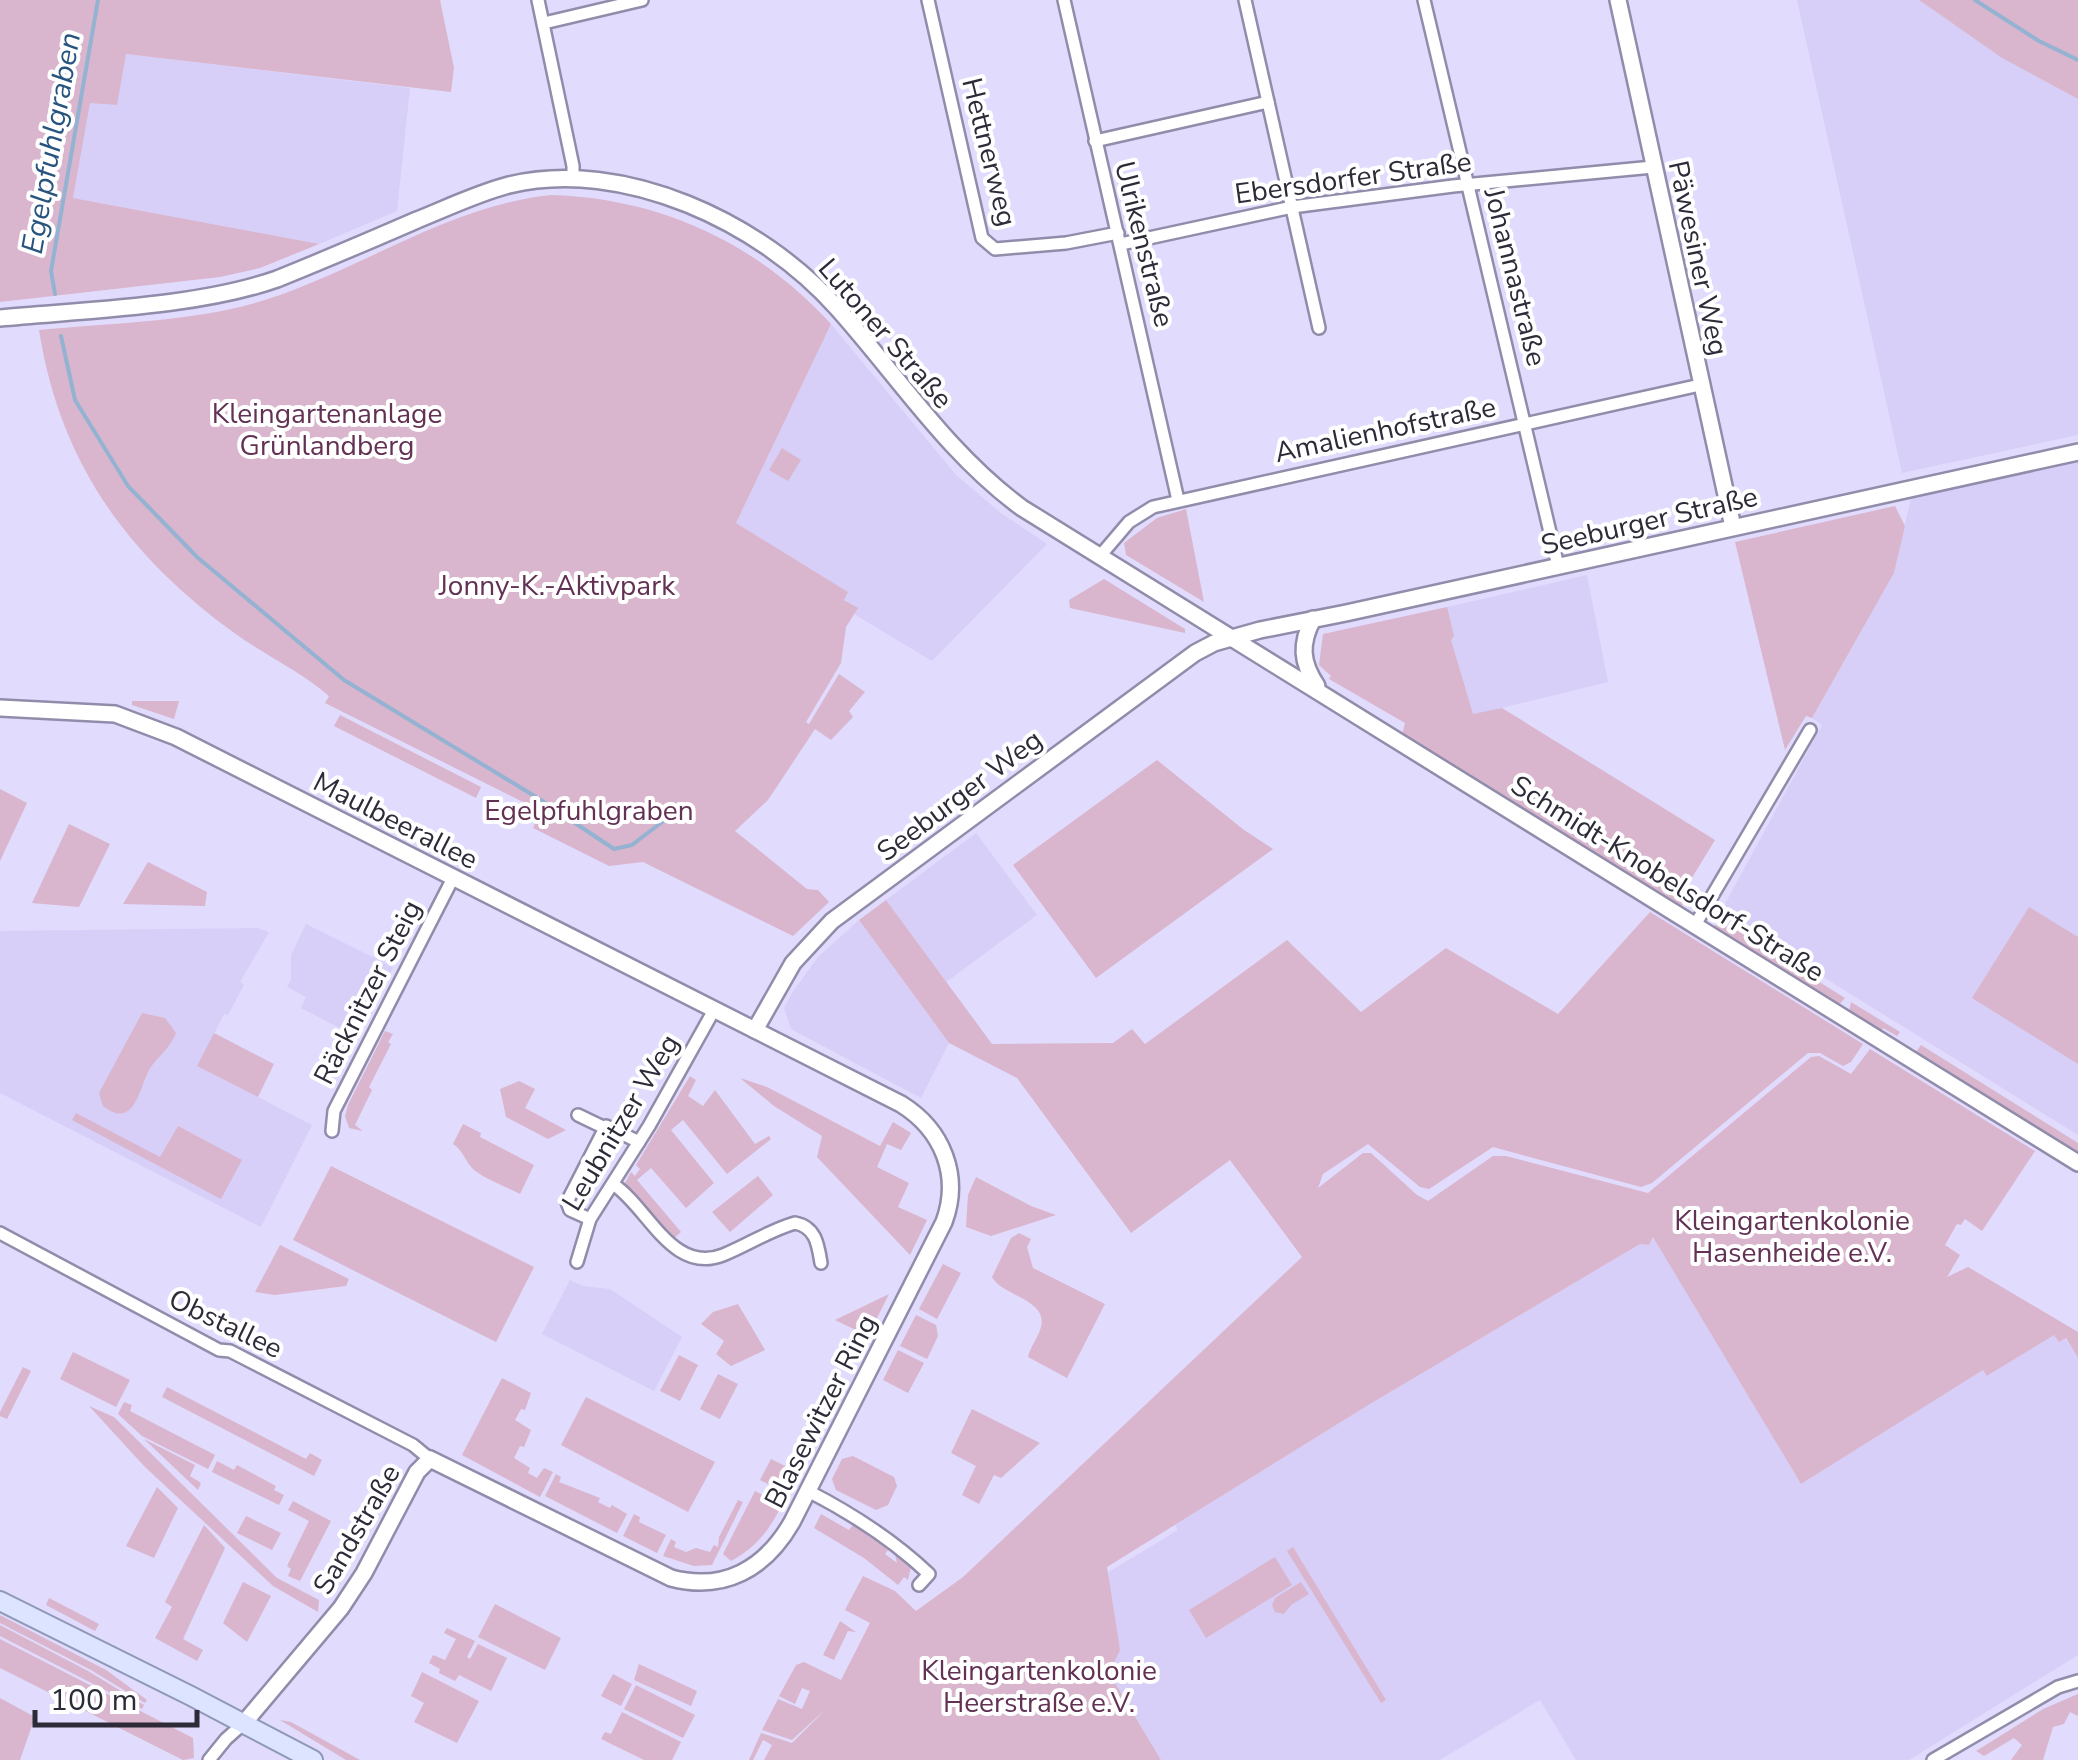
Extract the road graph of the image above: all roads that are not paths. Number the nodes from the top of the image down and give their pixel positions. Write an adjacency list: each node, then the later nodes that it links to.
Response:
1 (538, 0): 8 (street)
2 (642, 0): 8 (street)
3 (928, 0): 15 (street, Hettnerweg)
4 (1064, 0): 10 (street, Ulrikenstraße)
5 (1246, 0): 9 (street)
6 (1424, 0): 13 (street, Johannastraße)
7 (1618, 0): 11 (street, Päwesiner Weg)
8 (544, 23): 12 (street)
9 (1268, 102): 10 (street); 14 (street)
10 (1094, 141): 15 (street, Ulrikenstraße)
11 (1653, 167): 13 (street, Ebersdorfer Straße); 18 (street, Päwesiner Weg)
12 (572, 179): 16 (street, Lutoner Straße); 23 (street, Lutoner Straße)
13 (1468, 185): 14 (street, Ebersdorfer Straße); 19 (street, Johannastraße)
14 (1292, 207): 15 (street, Ebersdorfer Straße); 17 (street)
15 (1120, 239): 21 (street, Ulrikenstraße)
16 (0, 318)
17 (1319, 328)
18 (1700, 385): 19 (street, Amalienhofstraße); 22 (street, Päwesiner Weg)
19 (1526, 424): 21 (street, Amalienhofstraße); 24 (street, Johannastraße)
20 (2078, 452): 22 (street, Seeburger Straße)
21 (1178, 500): 23 (street, Amalienhofstraße)
22 (1733, 527): 24 (street, Seeburger Straße)
23 (1100, 556): 26 (street, Lutoner Straße)
24 (1558, 566): 25 (street, Seeburger Straße)
25 (1313, 619): 26 (street, Seeburger Straße); 27 (street)
26 (1230, 638): 27 (street, Schmidt-Knobelsdorf-Straße); 33 (street, Seeburger Weg)
27 (1319, 689): 31 (street, Schmidt-Knobelsdorf-Straße)
28 (0, 708): 30 (street, Maulbeerallee)
29 (1810, 730): 31 (street)
30 (454, 878): 32 (street, Maulbeerallee); 36 (street, Räcknitzer Steig)
31 (1694, 925): 38 (street, Schmidt-Knobelsdorf-Straße)
32 (714, 1010): 33 (street, Maulbeerallee); 37 (street, Leubnitzer Weg)
33 (755, 1030): 45 (street, Blasewitzer Ring)
34 (578, 1114): 35 (street)
35 (605, 1128): 37 (street); 40 (street)
36 (332, 1131)
37 (639, 1142): 39 (street, Leubnitzer Weg)
38 (2078, 1163)
39 (613, 1184): 40 (street, Leubnitzer Weg); 43 (street)
40 (590, 1219): 42 (street, Leubnitzer Weg)
41 (0, 1233): 44 (street, Obstallee)
42 (577, 1262)
43 (821, 1263)
44 (430, 1459): 45 (street, Blasewitzer Ring); 49 (street, Sandstraße)
45 (808, 1490): 46 (street)
46 (918, 1585)
47 (0, 1601): 49 (main road)
48 (2078, 1680): 52 (street)
49 (244, 1723): 50 (street, Sandstraße); 51 (main road)
50 (209, 1760)
51 (313, 1760)
52 (1932, 1760)

